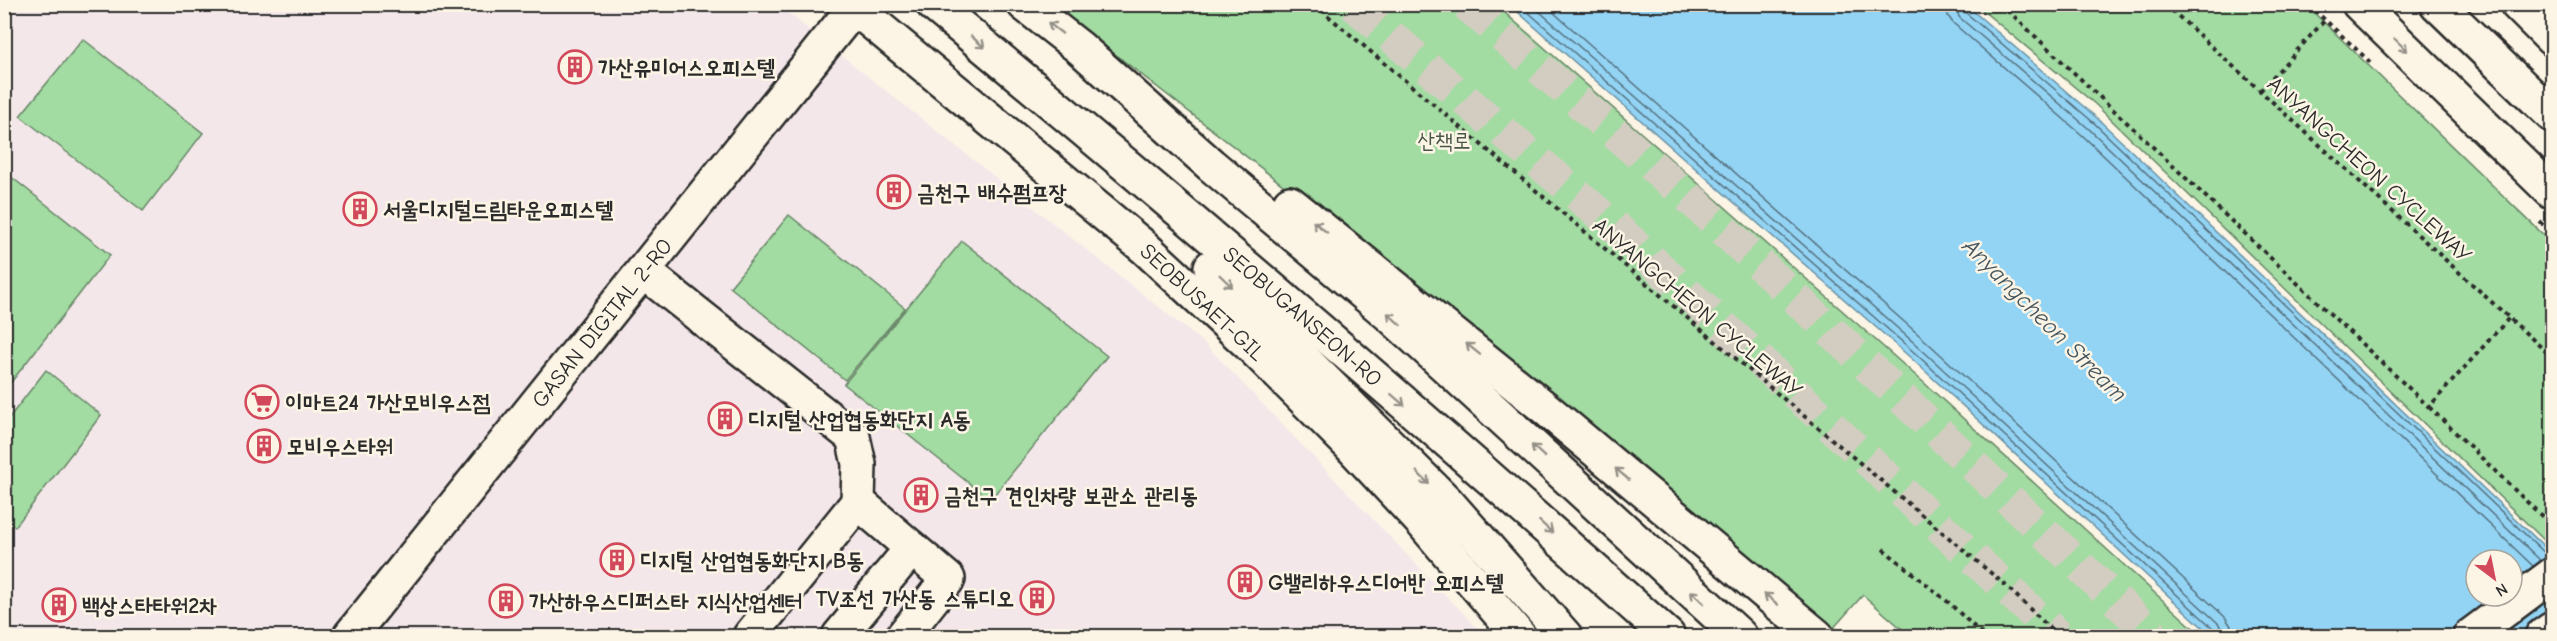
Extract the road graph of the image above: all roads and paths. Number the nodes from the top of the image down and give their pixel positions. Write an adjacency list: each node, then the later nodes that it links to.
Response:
1 (933, 4): 13 (main road, SEOBUGANSEON-RO, one-way to 13)
2 (1024, 4): 12 (main road, one-way to 2)
3 (1314, 4): 37 (path, ANYANGCHEON CYCLEWAY)
4 (2001, 4): 20 (path)
5 (2165, 4): 14 (path, ANYANGCHEON CYCLEWAY)
6 (2359, 4): 16 (main road, one-way to 16)
7 (2437, 4): 15 (main road)
8 (2517, 4): 11 (main road)
9 (852, 6): 17 (main road, GASAN DIGITAL 2-RO); 31 (main road, SEOBUSAET-GIL)
10 (2325, 20): 14 (path)
11 (2553, 39)
12 (1080, 48): 34 (main road, one-way to 12); 35 (main road, one-way to 12)
13 (1037, 90): 32 (main road, one-way to 32); 33 (main road, SEOBUGANSEON-RO, one-way to 33)
14 (2260, 91): 18 (path, ANYANGCHEON CYCLEWAY)
15 (2553, 115)
16 (2553, 192)
17 (644, 271): 21 (main road); 27 (main road, GASAN DIGITAL 2-RO)
18 (2509, 318): 19 (path, ANYANGCHEON CYCLEWAY); 20 (path)
19 (2553, 357)
20 (2429, 407): 22 (path)
21 (858, 502): 23 (main road); 28 (main road)
22 (2553, 526)
23 (912, 548): 29 (main road); 30 (main road)
24 (1883, 549): 36 (path)
25 (2553, 575): 38 (main road)
26 (2553, 629): 39 (main road)
27 (350, 636)
28 (750, 636)
29 (839, 636)
30 (903, 636)
31 (1519, 636)
32 (1565, 636)
33 (1668, 636)
34 (1740, 636)
35 (1817, 636)
36 (1984, 636)
37 (2058, 636)
38 (2470, 636)
39 (2542, 636)

